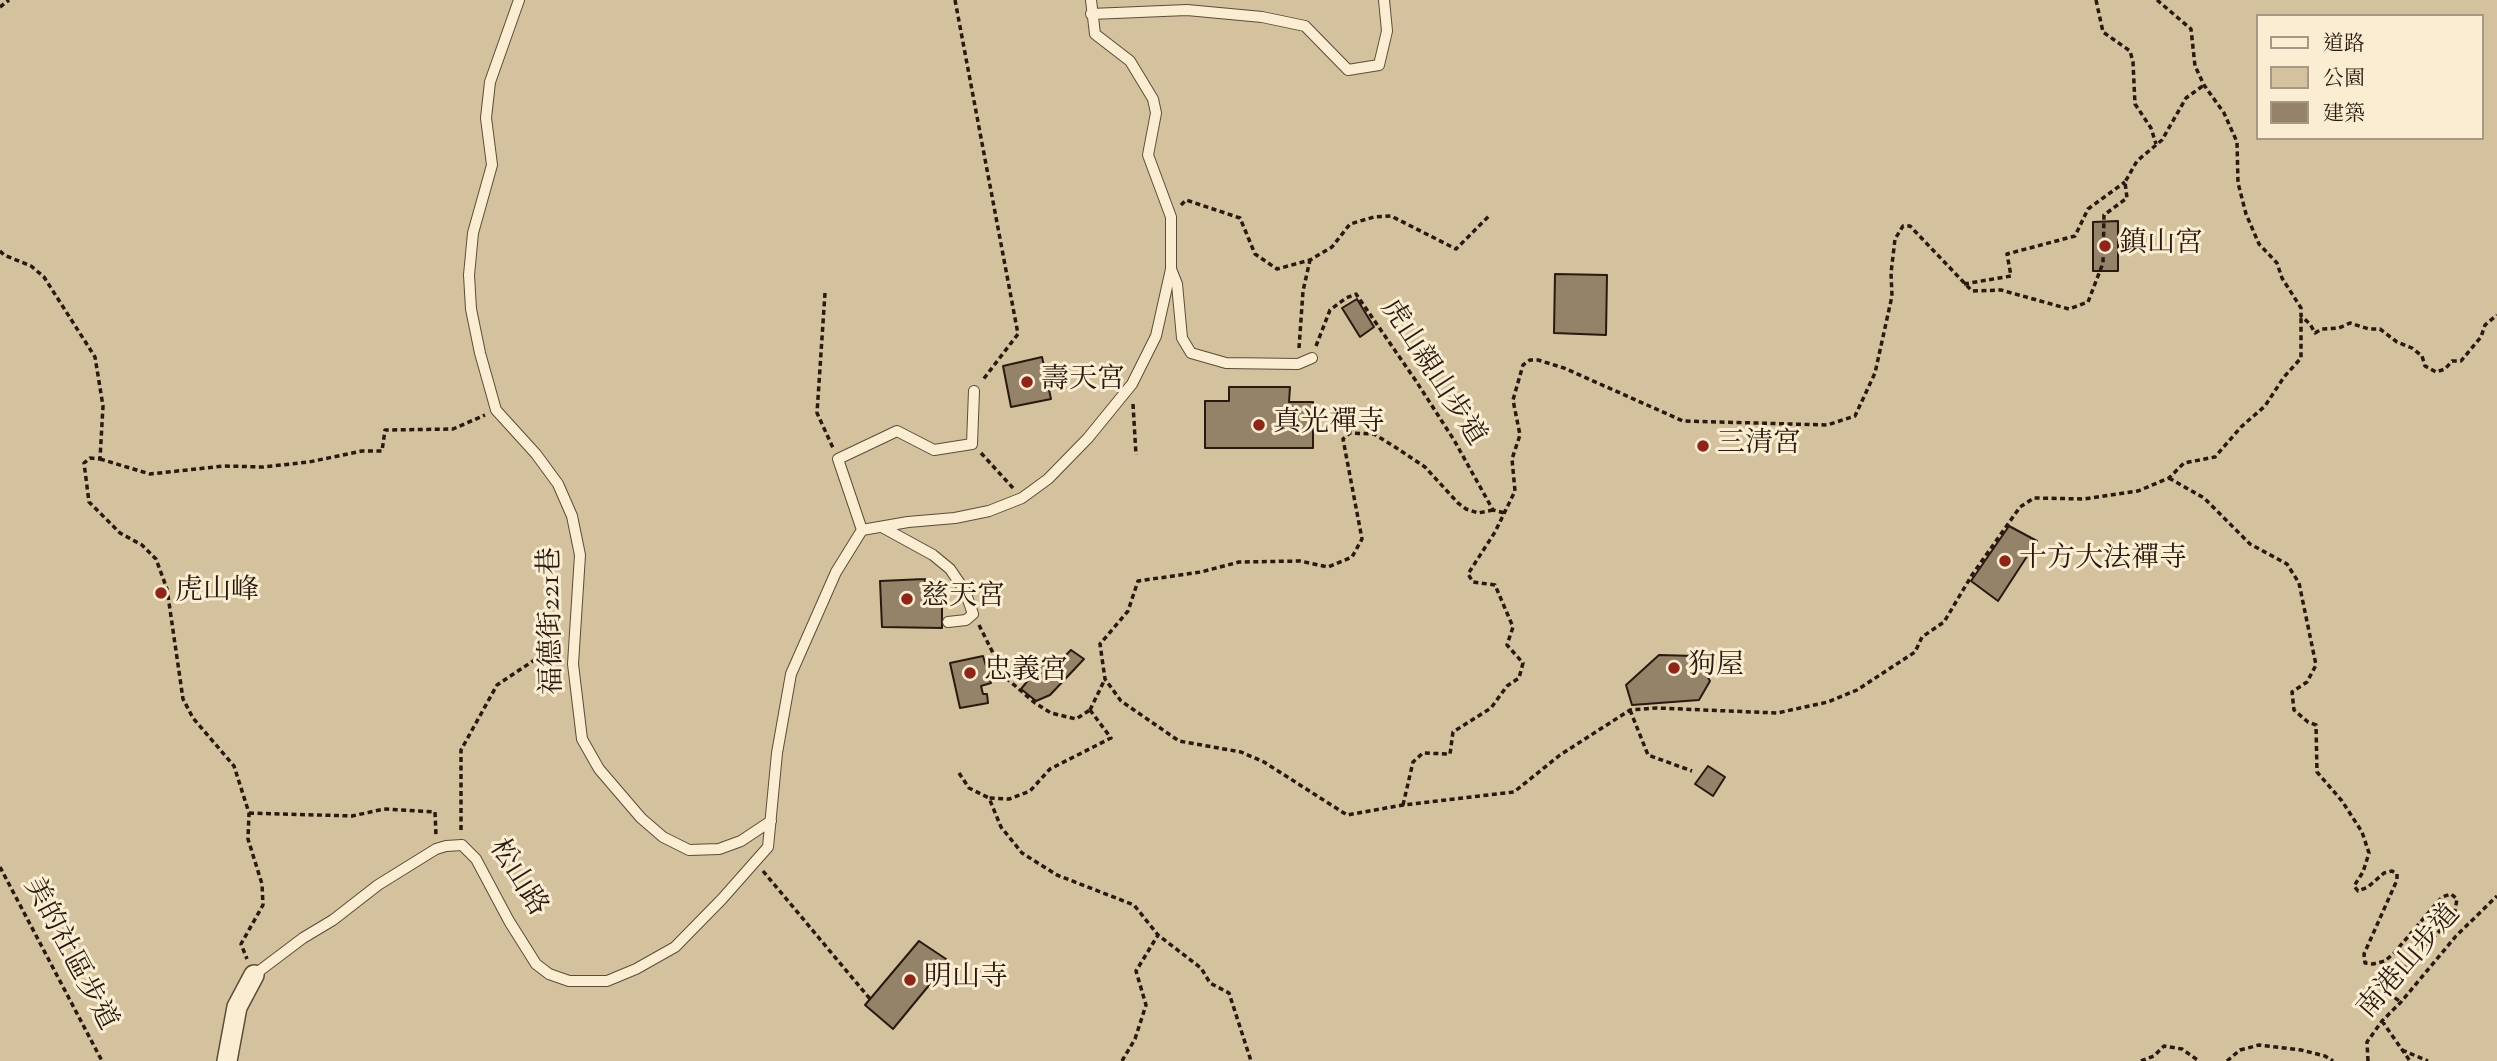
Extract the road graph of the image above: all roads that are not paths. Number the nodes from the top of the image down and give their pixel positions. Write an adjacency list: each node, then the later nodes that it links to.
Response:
1 (519, 0): 11 (lane, 福德街221巷)
2 (1091, 0): 4 (lane)
3 (1384, 0): 4 (lane)
4 (1091, 14): 5 (lane)
5 (1171, 269): 6 (lane); 8 (lane)
6 (1312, 358)
7 (974, 391): 9 (lane)
8 (881, 526): 9 (lane); 10 (lane)
9 (862, 530): 11 (lane)
10 (948, 622)
11 (771, 821): 12 (lane, 松山路)
12 (254, 975): 13 (street, 松山路)
13 (227, 1061)

